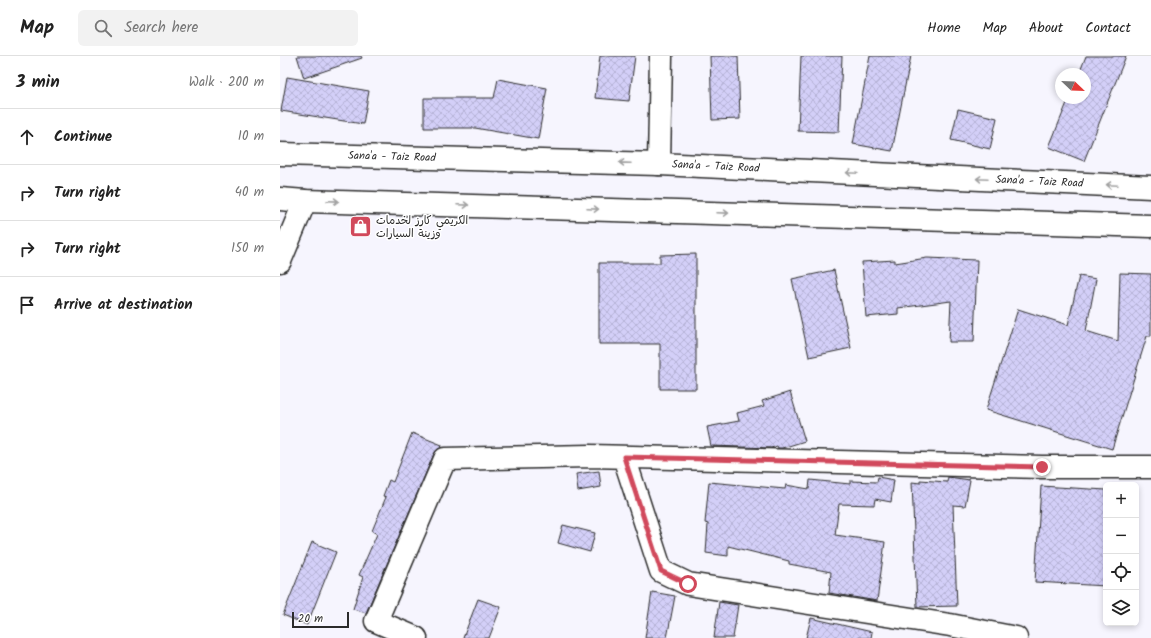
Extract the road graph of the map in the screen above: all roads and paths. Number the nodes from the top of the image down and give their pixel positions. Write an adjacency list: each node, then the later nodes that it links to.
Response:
1 (661, 56): 3 (main road)
2 (280, 154): 3 (main road, Sana'a - Taiz Road, one-way to 2)
3 (659, 164): 4 (main road, Sana'a - Taiz Road, one-way to 3)
4 (1151, 187)
5 (280, 199): 6 (main road)
6 (305, 201): 7 (main road, one-way to 7); 8 (main road)
7 (1151, 226)
8 (280, 261)
9 (624, 457): 10 (main road); 11 (main road); 12 (main road)
10 (1151, 467)
11 (416, 638)
12 (1016, 638)

